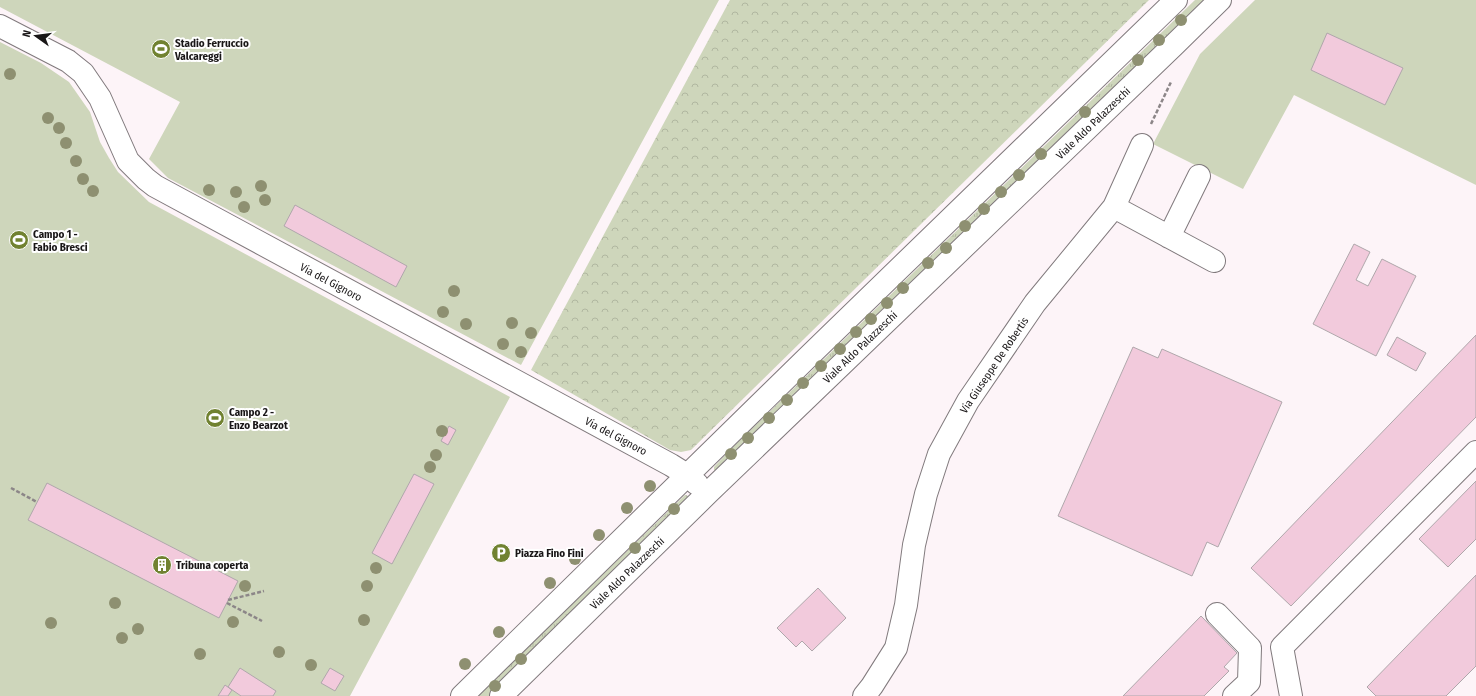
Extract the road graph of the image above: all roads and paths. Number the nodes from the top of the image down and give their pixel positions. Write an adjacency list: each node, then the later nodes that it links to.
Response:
1 (1176, 0): 11 (street)
2 (1220, 0): 13 (street, Viale Aldo Palazzeschi)
3 (0, 26): 11 (street, Via del Gignoro)
4 (1171, 81): 5 (path)
5 (1142, 145): 7 (street, Via Giuseppe De Robertis)
6 (1199, 176): 8 (street)
7 (1114, 207): 8 (street); 20 (street, Via Giuseppe De Robertis)
8 (1169, 237): 9 (street)
9 (1214, 261)
10 (1476, 452): 22 (street)
11 (687, 474): 13 (street, Via del Gignoro); 18 (street)
12 (11, 488): 14 (path)
13 (708, 493): 19 (street, Viale Aldo Palazzeschi)
14 (38, 502)
15 (264, 591): 17 (path)
16 (1217, 614): 21 (street)
17 (262, 621)
18 (462, 696)
19 (501, 696)
20 (864, 696)
21 (1234, 696)
22 (1291, 696)

